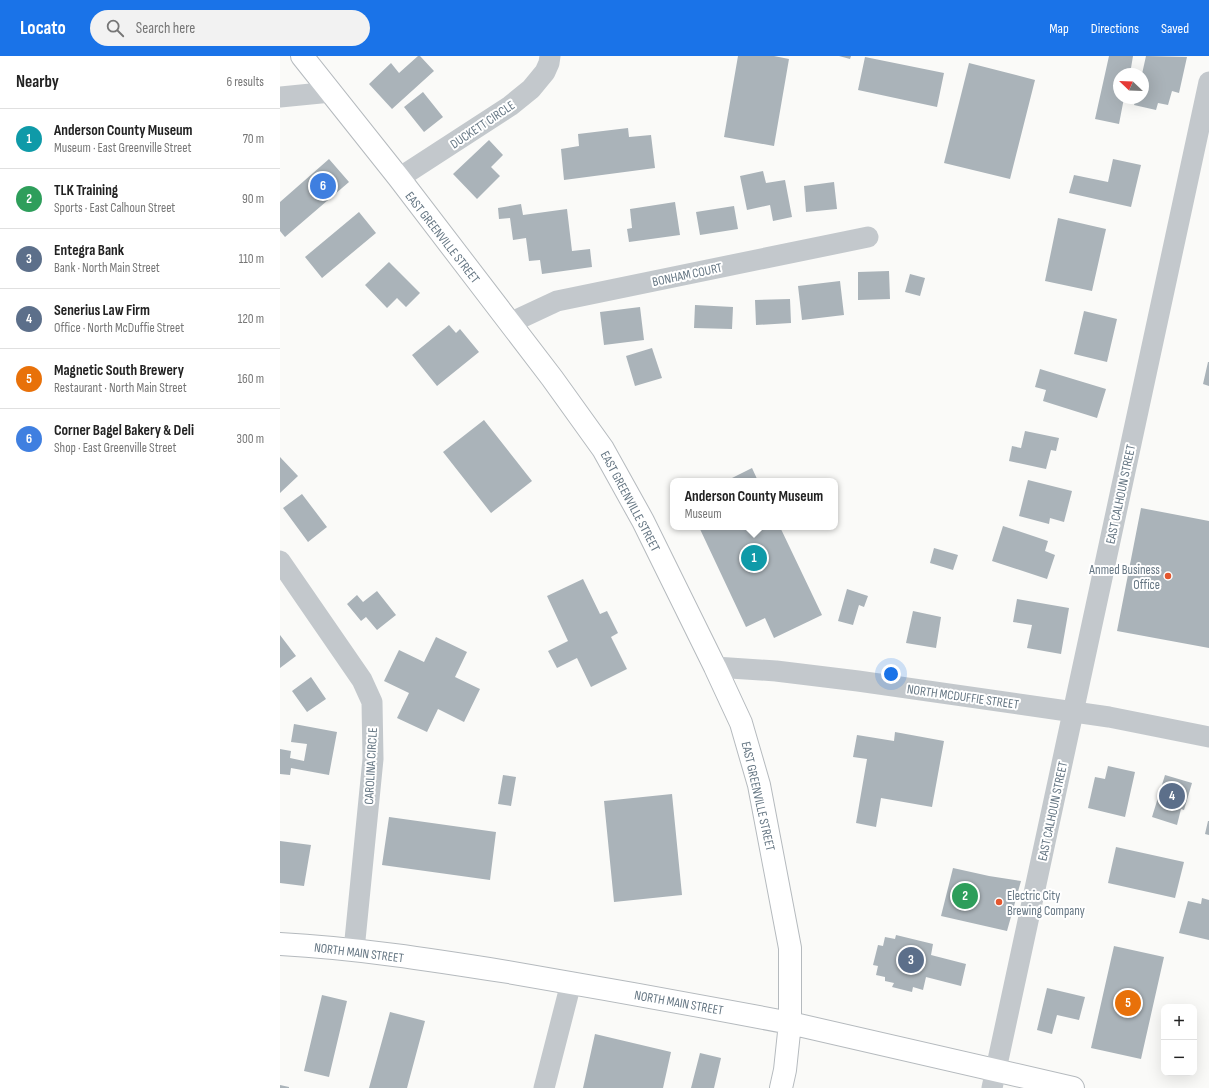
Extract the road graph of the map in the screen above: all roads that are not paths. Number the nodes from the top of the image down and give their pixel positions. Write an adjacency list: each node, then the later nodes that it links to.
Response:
1 (302, 56): 4 (main road, EAST GREENVILLE STREET)
2 (550, 56): 6 (street, DUCKETT CIRCLE)
3 (1209, 82): 11 (street, EAST CALHOUN STREET)
4 (331, 92): 5 (street); 6 (main road, EAST GREENVILLE STREET)
5 (280, 97)
6 (399, 178): 8 (main road, EAST GREENVILLE STREET)
7 (868, 237): 8 (street, BONHAM COURT)
8 (510, 323): 10 (main road, EAST GREENVILLE STREET)
9 (280, 561): 14 (street, CAROLINA CIRCLE)
10 (715, 667): 11 (street, NORTH MCDUFFIE STREET); 16 (main road, EAST GREENVILLE STREET)
11 (1073, 712): 12 (street, NORTH MCDUFFIE STREET); 17 (street, EAST CALHOUN STREET)
12 (1209, 737)
13 (280, 944): 14 (main road, NORTH MAIN STREET)
14 (354, 950): 15 (main road, NORTH MAIN STREET)
15 (571, 983): 16 (main road, NORTH MAIN STREET); 18 (street)
16 (790, 1023): 17 (main road, NORTH MAIN STREET); 19 (main road, EAST GREENVILLE STREET)
17 (995, 1079): 20 (main road, NORTH MAIN STREET)
18 (544, 1088)
19 (781, 1088)
20 (1073, 1088)

